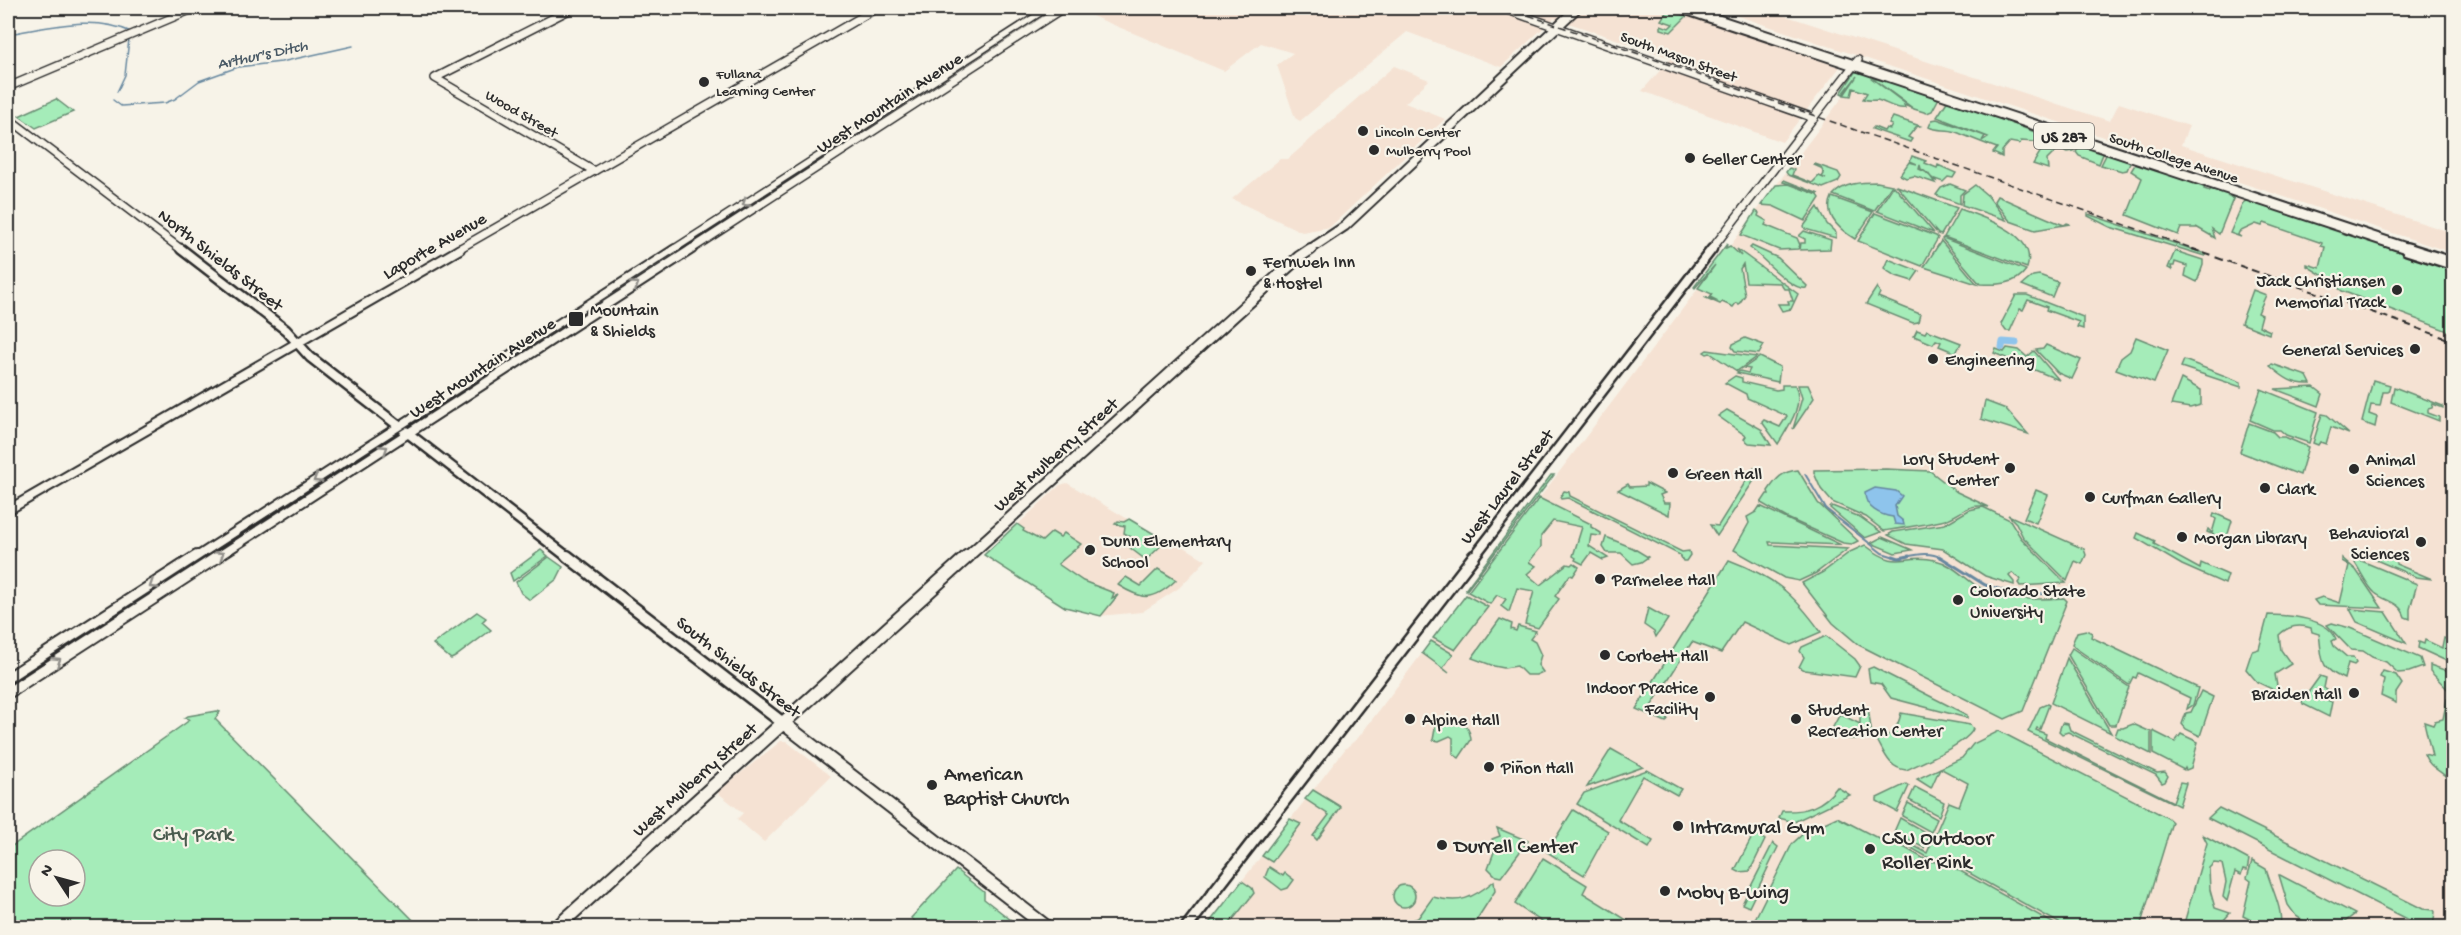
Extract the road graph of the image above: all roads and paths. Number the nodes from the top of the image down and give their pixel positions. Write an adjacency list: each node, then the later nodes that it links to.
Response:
1 (195, 8): 14 (street)
2 (573, 8): 21 (street, Wood Street)
3 (877, 8): 21 (street, Laporte Avenue)
4 (1050, 8): 25 (street, West Mountain Avenue, one-way to 25)
5 (1063, 8): 25 (street, West Mountain Avenue, one-way to 5)
6 (1502, 8): 12 (street, South Mason Street)
7 (1513, 8): 12 (street, South Mason Street)
8 (1577, 8): 12 (main road, West Mulberry Street)
9 (1682, 8): 11 (highway, South College Avenue / US 287)
10 (1689, 8): 11 (highway)
11 (1702, 11): 13 (highway, South College Avenue / US 287); 13 (highway, South College Avenue / US 287)
12 (1558, 25): 17 (street, South Mason Street); 29 (main road, West Mulberry Street)
13 (1856, 63): 15 (highway, South College Avenue / US 287); 16 (highway, South College Avenue / US 287); 17 (main road, West Laurel Street)
14 (8, 87)
15 (1947, 97): 16 (highway); 19 (highway, South College Avenue / US 287)
16 (1969, 98): 20 (highway, South College Avenue / US 287)
17 (1815, 116): 32 (main road, West Laurel Street)
18 (8, 118): 24 (main road, North Shields Street)
19 (2049, 131): 20 (highway); 23 (highway, South College Avenue / US 287)
20 (2086, 137): 22 (highway, South College Avenue / US 287)
21 (594, 171): 24 (street, Laporte Avenue)
22 (2454, 257)
23 (2454, 264)
24 (296, 343): 25 (main road, North Shields Street); 26 (street, Laporte Avenue)
25 (404, 430): 27 (street, West Mountain Avenue, one-way to 27); 28 (street, West Mountain Avenue, one-way to 25); 29 (main road, South Shields Street)
26 (8, 510)
27 (8, 678)
28 (8, 693)
29 (783, 723): 30 (main road, West Mulberry Street); 31 (main road, South Shields Street)
30 (556, 927)
31 (1048, 927)
32 (1186, 927)

